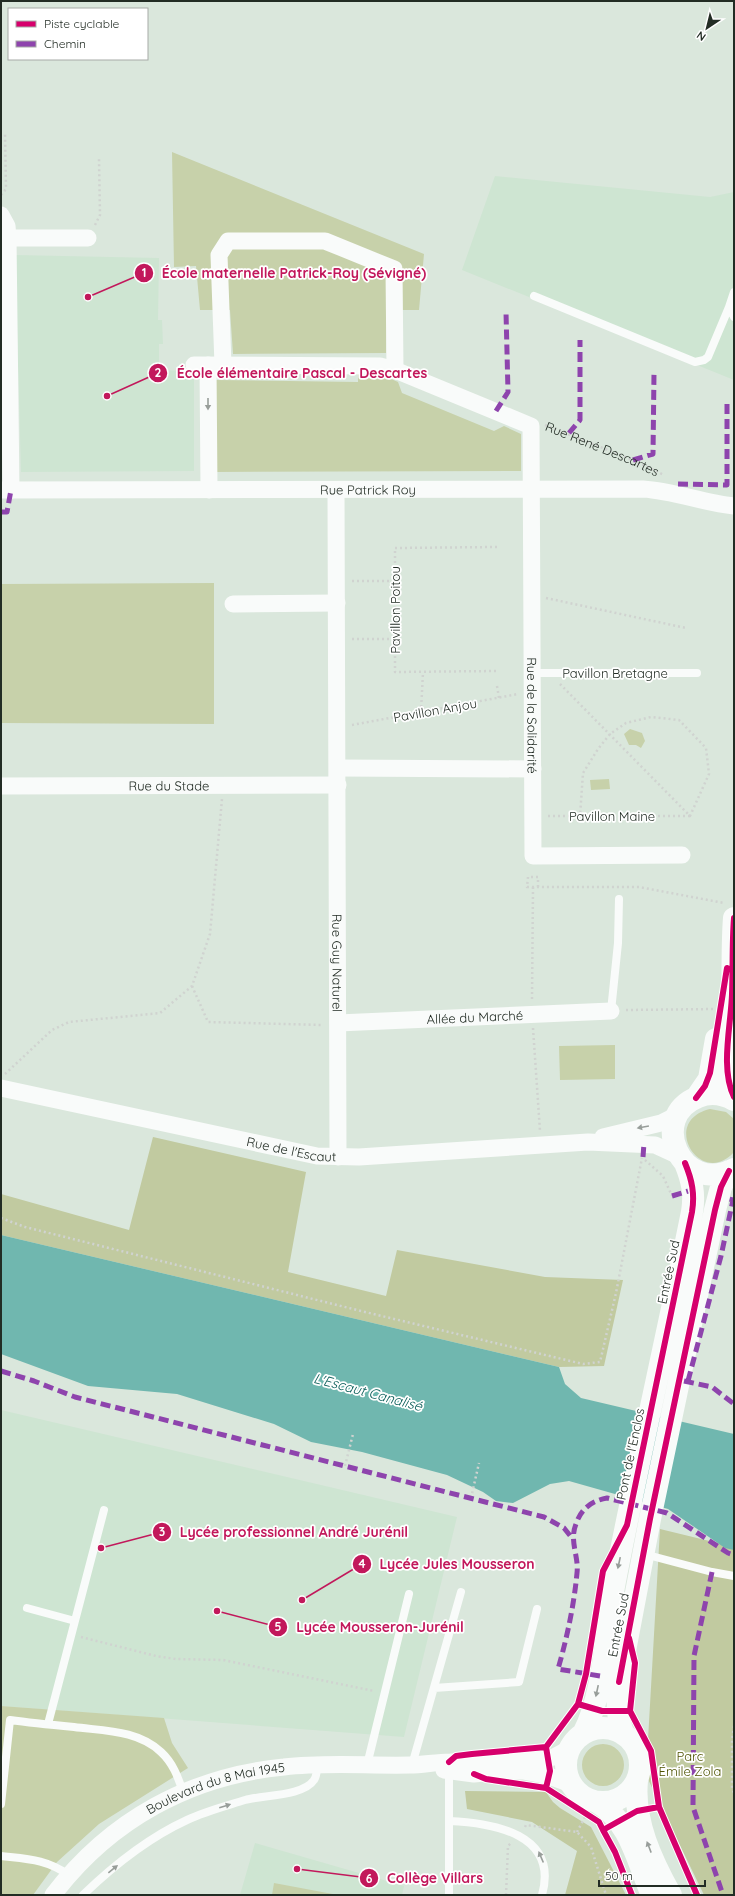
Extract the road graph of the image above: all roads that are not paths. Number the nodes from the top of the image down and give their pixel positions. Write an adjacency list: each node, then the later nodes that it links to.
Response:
1 (1, 215): 2 (street)
2 (8, 238): 3 (street); 6 (street)
3 (88, 238)
4 (734, 292): 7 (lane)
5 (534, 296): 7 (lane)
6 (4, 301): 13 (street)
7 (728, 307): 8 (lane)
8 (734, 317)
9 (208, 365): 10 (street, Rue René Descartes); 10 (street); 14 (street, one-way to 14)
10 (395, 370): 11 (street, Rue René Descartes)
11 (531, 426): 12 (street, Rue de la Solidarité)
12 (532, 489): 15 (street, Rue Patrick Roy); 16 (street, Rue Patrick Roy); 19 (street, Rue de la Solidarité)
13 (6, 490): 14 (street, Rue Patrick Roy)
14 (209, 490): 15 (street, Rue Patrick Roy)
15 (336, 490): 17 (street, Rue Guy Naturel)
16 (734, 506)
17 (337, 603): 18 (street); 22 (street, Rue Guy Naturel)
18 (233, 604)
19 (533, 673): 20 (lane, Pavillon Bretagne); 21 (street, Rue de la Solidarité)
20 (697, 673)
21 (533, 768): 22 (street); 24 (street, Rue de la Solidarité)
22 (338, 777): 23 (street, Rue du Stade); 29 (street, Rue Guy Naturel)
23 (1, 786)
24 (682, 855)
25 (619, 900): 28 (lane)
26 (730, 911): 27 (main road)
27 (733, 943): 31 (main road); 32 (main road)
28 (611, 1011): 29 (street, Allée du Marché)
29 (338, 1022): 35 (street, Rue Guy Naturel)
30 (1, 1088): 35 (street, Rue de l'Escaut)
31 (696, 1098): 32 (main road); 33 (main road)
32 (734, 1099)
33 (678, 1114): 34 (street, Rue de l'Escaut, one-way to 34); 36 (main road, Entrée Sud)
34 (588, 1142): 35 (street, Rue de l'Escaut); 36 (street, Rue de l'Escaut)
35 (338, 1157)
36 (682, 1159): 37 (main road); 38 (main road, Entrée Sud)
37 (732, 1170): 41 (main road, Entrée Sud)
38 (656, 1387): 40 (main road, Pont de l'Enclos)
39 (104, 1510): 47 (lane)
40 (627, 1525): 51 (main road, Entrée Sud, one-way to 51)
41 (644, 1554): 42 (lane); 50 (main road, Entrée Sud)
42 (734, 1576)
43 (461, 1592): 48 (lane)
44 (409, 1594): 53 (lane)
45 (27, 1608): 47 (lane)
46 (537, 1609): 48 (lane)
47 (75, 1621): 49 (lane)
48 (434, 1688): 54 (lane)
49 (48, 1724): 58 (lane); 59 (lane)
50 (624, 1735): 51 (main road); 56 (main road)
51 (576, 1742): 55 (street, Boulevard du 8 Mai 1945); 57 (main road)
52 (317, 1765): 53 (street, Boulevard du 8 Mai 1945); 58 (street, Boulevard du 8 Mai 1945); 65 (lane, one-way to 52)
53 (367, 1765): 54 (street, Boulevard du 8 Mai 1945)
54 (412, 1765): 55 (street, Boulevard du 8 Mai 1945)
55 (449, 1767): 57 (street, Boulevard du 8 Mai 1945); 61 (lane)
56 (637, 1781): 60 (main road); 69 (main road, one-way to 56)
57 (571, 1784): 60 (main road)
58 (183, 1792): 63 (street, Boulevard du 8 Mai 1945)
59 (1, 1804)
60 (589, 1810): 68 (main road)
61 (449, 1821): 66 (lane); 67 (lane, one-way to 61)
62 (1, 1856): 63 (lane)
63 (69, 1875): 64 (street, Boulevard du 8 Mai 1945)
64 (54, 1895)
65 (83, 1895)
66 (449, 1895)
67 (542, 1895)
68 (652, 1895)
69 (671, 1895)

